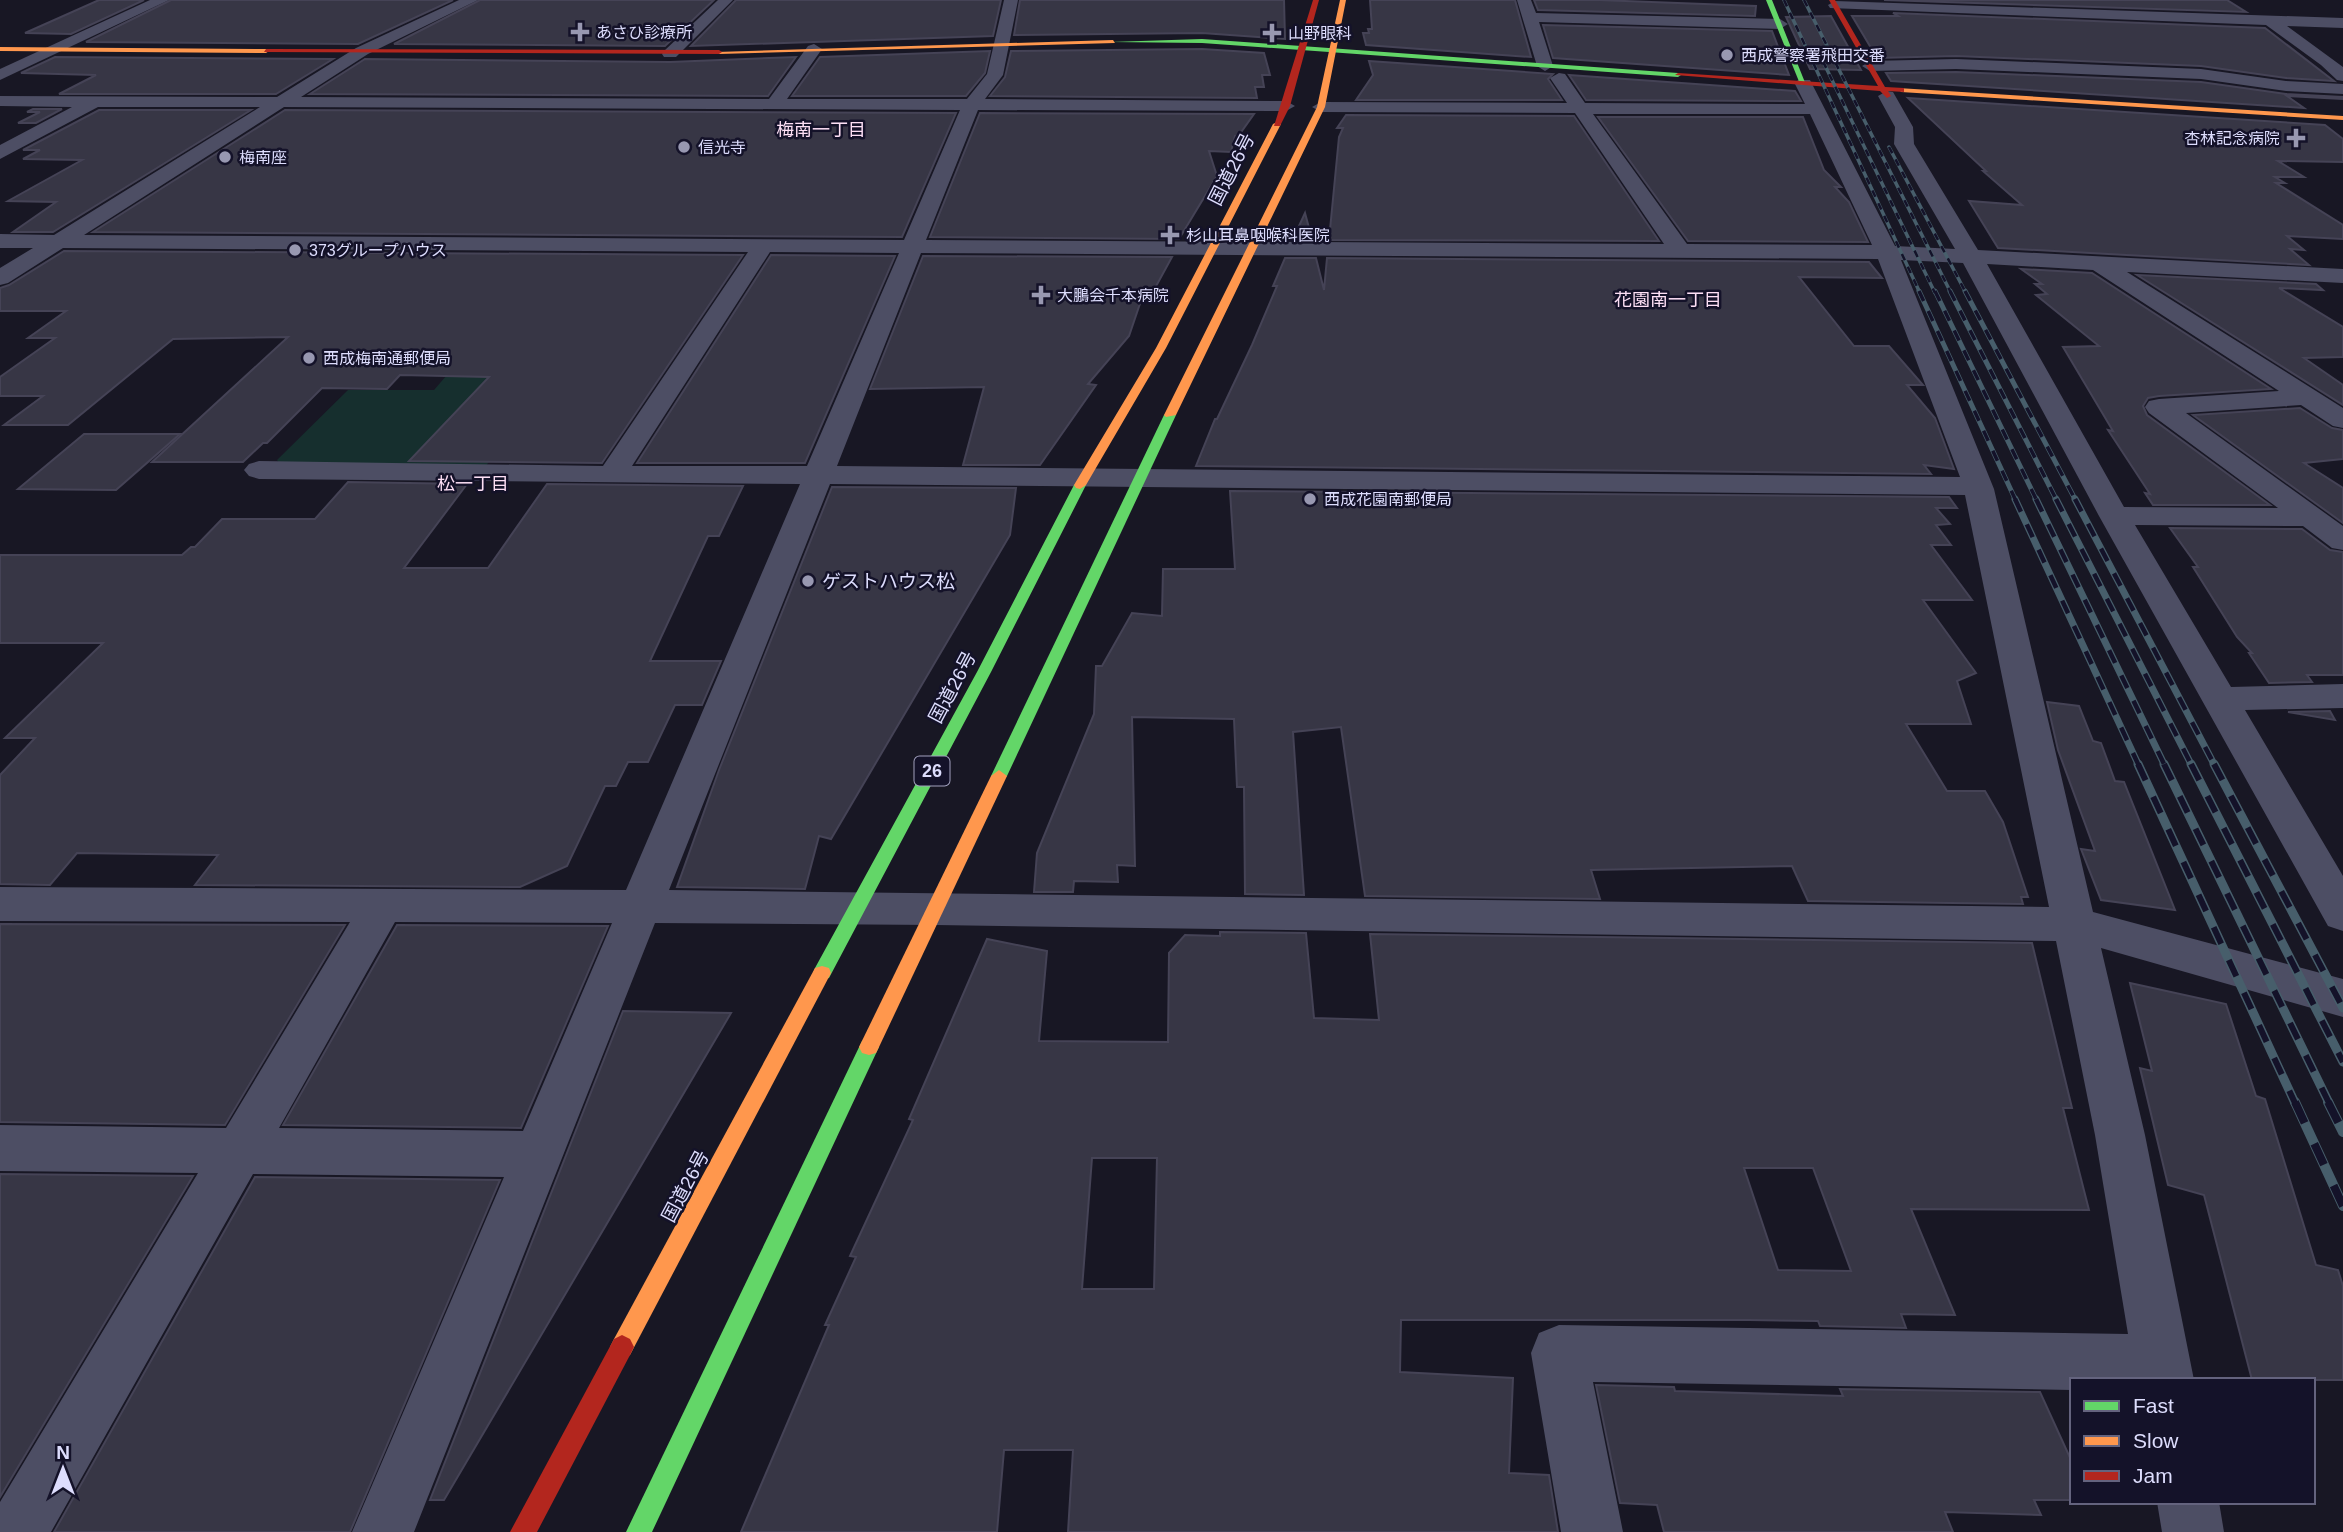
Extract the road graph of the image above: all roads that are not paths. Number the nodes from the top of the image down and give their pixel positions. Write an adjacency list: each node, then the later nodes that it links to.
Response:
1 (162, 0): 19 (street)
2 (471, 0): 22 (street)
3 (726, 0): 28 (street)
4 (1011, 0): 20 (street)
5 (1316, 0): 26 (main road, 国道26号 / 26)
6 (1343, 0): 29 (main road)
7 (1524, 0): 13 (street)
8 (2197, 0): 12 (street)
9 (1766, 3): 17 (main road)
10 (1833, 3): 11 (street); 30 (main road)
11 (1876, 4): 12 (street); 15 (street)
12 (2152, 16): 14 (street)
13 (1530, 17): 17 (street); 31 (street)
14 (2269, 20): 16 (street); 33 (street)
15 (1904, 21)
16 (2343, 23)
17 (1780, 24): 23 (main road)
18 (0, 41): 19 (main road)
19 (71, 41): 22 (main road); 27 (street)
20 (1002, 43): 25 (main road); 26 (main road); 42 (street)
21 (1770, 46): 23 (street)
22 (370, 47): 27 (main road); 28 (main road); 39 (street)
23 (1789, 47): 36 (main road)
24 (0, 49): 27 (main road)
25 (814, 49): 28 (main road); 40 (street)
26 (1303, 49): 29 (main road); 41 (main road, 国道26号 / 26)
27 (54, 50): 32 (street)
28 (670, 54)
29 (1332, 55): 31 (main road); 36 (main road); 43 (main road)
30 (1870, 66): 34 (street); 35 (main road)
31 (1552, 72): 36 (main road); 44 (street)
32 (0, 75)
33 (2343, 76)
34 (2343, 89)
35 (1884, 92): 36 (main road); 45 (main road); 46 (main road); 56 (street)
36 (1809, 95): 44 (street); 55 (street)
37 (0, 101): 38 (street)
38 (93, 102): 39 (street); 47 (street)
39 (278, 103): 40 (street); 49 (street)
40 (773, 105): 42 (street)
41 (1286, 106): 42 (street); 52 (main road, 国道26号 / 26)
42 (970, 107): 51 (street)
43 (1321, 107): 44 (street); 53 (main road)
44 (1578, 108): 54 (street)
45 (2343, 118)
46 (2343, 126)
47 (0, 153)
48 (0, 241): 49 (street)
49 (60, 242): 50 (street); 59 (street)
50 (763, 246): 51 (street); 63 (street)
51 (913, 247): 52 (street); 66 (street)
52 (1214, 248): 53 (street); 64 (main road, 国道26号 / 26)
53 (1254, 248): 54 (street); 65 (main road)
54 (1681, 251): 55 (street)
55 (1887, 252): 56 (street); 67 (street)
56 (1970, 255): 57 (street); 68 (street)
57 (2096, 262): 58 (street); 60 (street)
58 (2343, 276)
59 (0, 278)
60 (2303, 397): 61 (street); 69 (street)
61 (2343, 420)
62 (259, 470): 63 (street)
63 (611, 475): 66 (street)
64 (1084, 476): 65 (street); 66 (street); 77 (main road, 国道26号 / 26)
65 (1141, 476): 67 (street); 76 (main road)
66 (818, 477): 75 (street)
67 (1978, 486): 79 (street)
68 (2114, 516): 69 (street); 72 (street)
69 (2311, 517): 70 (street)
70 (2343, 541)
71 (2343, 696): 72 (street)
72 (2218, 699): 78 (street)
73 (0, 904): 74 (street)
74 (382, 906): 75 (street); 82 (street)
75 (641, 907): 77 (street); 83 (street)
76 (936, 908): 77 (street); 79 (street); 89 (main road)
77 (858, 910): 88 (main road, 国道26号 / 26)
78 (2343, 914)
79 (2075, 924): 80 (street); 84 (street)
80 (2343, 998)
81 (0, 1148): 82 (street)
82 (240, 1150): 83 (street); 86 (street)
83 (539, 1154): 87 (street)
84 (2163, 1371): 90 (street)
85 (2188, 1504): 91 (street)
86 (12, 1529)
87 (383, 1532)
88 (523, 1532)
89 (639, 1532)
90 (1592, 1532)
91 (2193, 1532)

